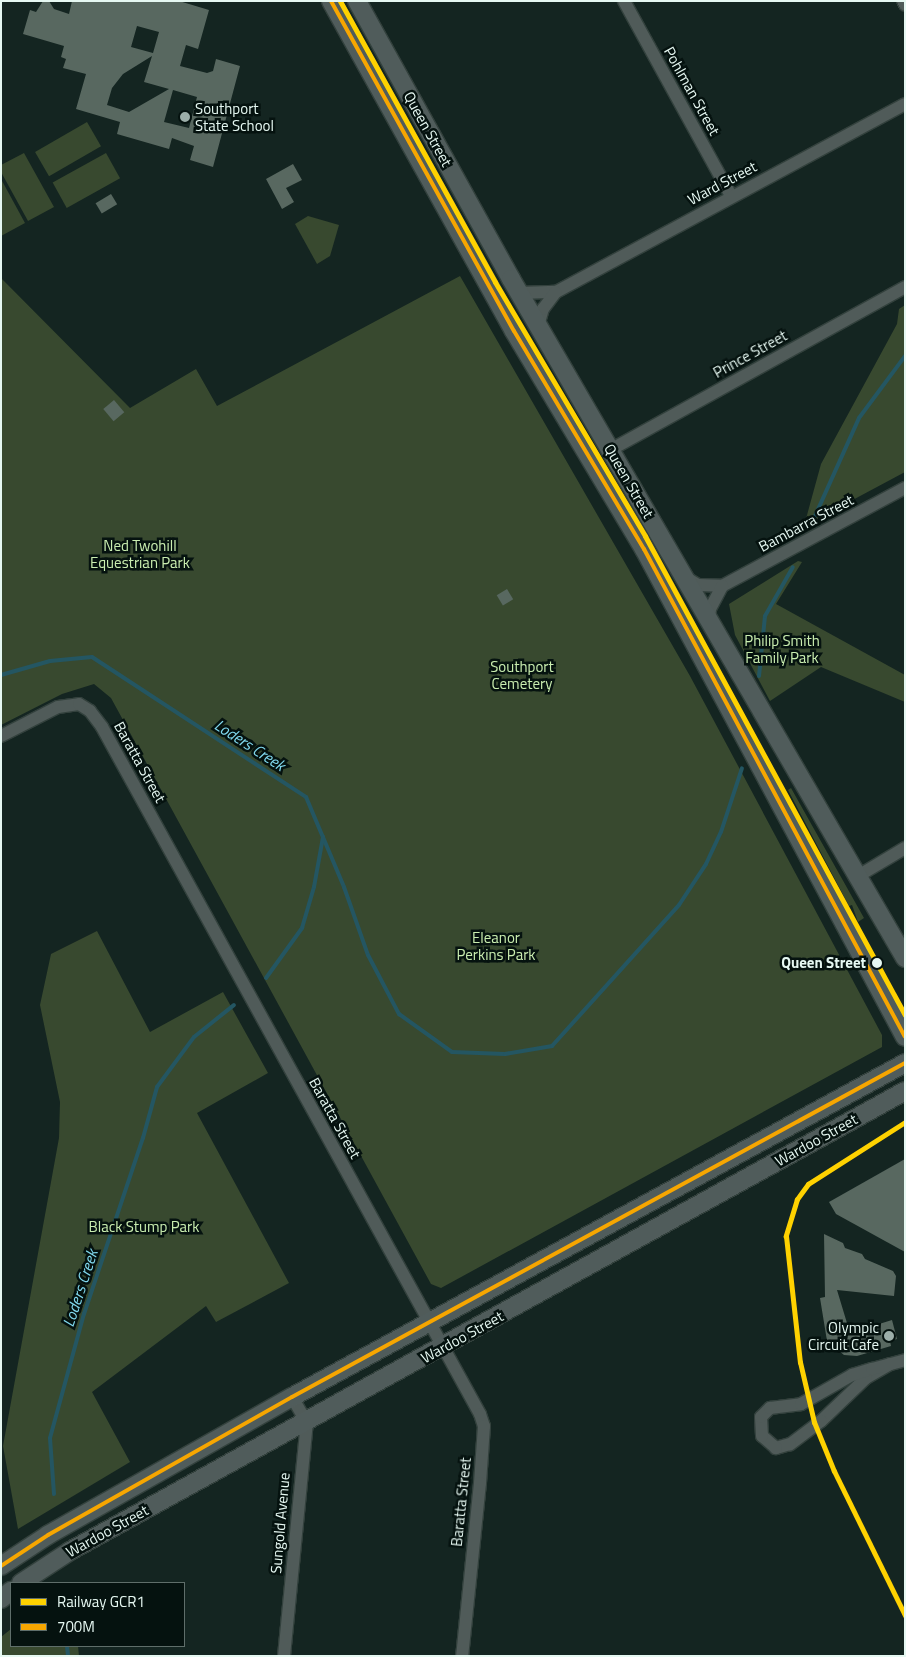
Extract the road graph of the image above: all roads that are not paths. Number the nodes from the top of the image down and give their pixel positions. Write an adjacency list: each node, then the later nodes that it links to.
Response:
1 (331, 1): 21 (street, Queen Street)
2 (357, 1): 10 (street, Queen Street)
3 (624, 1): 7 (street, Pohlman Street)
4 (903, 1): 5 (street)
5 (905, 5)
6 (905, 104): 7 (street, Ward Street)
7 (731, 196): 9 (street, Ward Street)
8 (905, 287): 12 (street, Prince Street)
9 (556, 292): 10 (street, Ward Street); 11 (street, Ward Street)
10 (519, 293): 11 (street, Queen Street)
11 (538, 326): 12 (street, Queen Street)
12 (612, 449): 14 (street, Queen Street)
13 (905, 488): 15 (street, Bambarra Street)
14 (684, 577): 15 (street); 16 (street, Queen Street)
15 (722, 586): 16 (street)
16 (709, 622): 19 (street, Queen Street)
17 (1, 736): 24 (street, Baratta Street)
18 (905, 848): 19 (street)
19 (858, 876): 20 (street, Queen Street)
20 (905, 958)
21 (905, 1037)
22 (905, 1063): 24 (street, Wardoo Street)
23 (905, 1091): 25 (street, Wardoo Street)
24 (429, 1323): 25 (street, Baratta Street); 28 (street, Wardoo Street)
25 (443, 1347): 29 (street, Wardoo Street); 33 (street, Baratta Street)
26 (905, 1360): 27 (street)
27 (890, 1364): 27 (street)
28 (292, 1397): 29 (street); 30 (street, Wardoo Street)
29 (307, 1423): 31 (street, Wardoo Street); 32 (street, Sungold Avenue)
30 (1, 1566)
31 (23, 1582)
32 (284, 1656)
33 (462, 1656)

